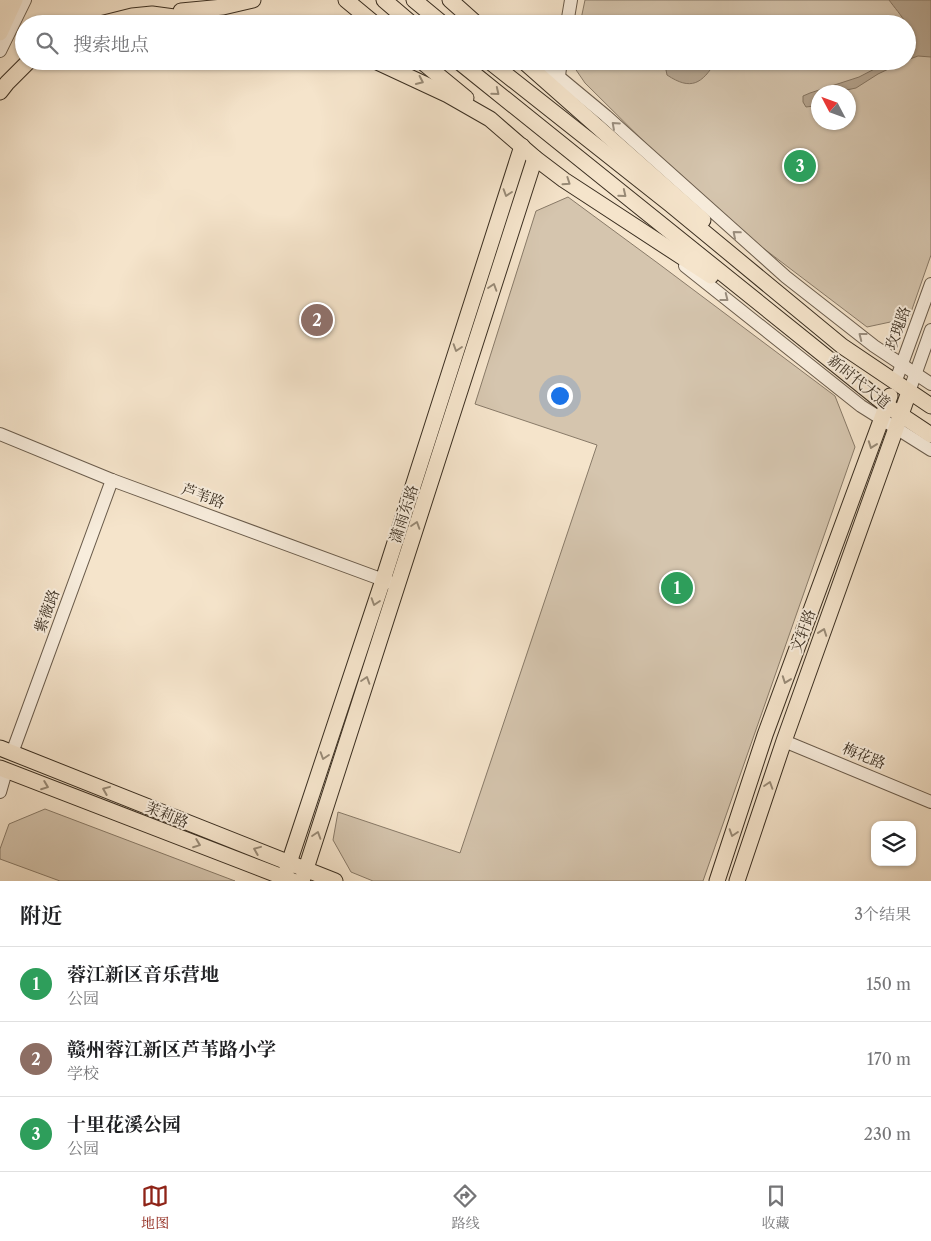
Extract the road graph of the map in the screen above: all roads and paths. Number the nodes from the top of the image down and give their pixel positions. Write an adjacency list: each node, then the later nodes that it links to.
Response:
1 (4, 0): 10 (highway)
2 (15, 0): 21 (main road)
3 (25, 0): 12 (street)
4 (346, 0): 15 (main road)
5 (384, 0): 16 (main road)
6 (414, 0): 17 (main road)
7 (450, 0): 18 (main road)
8 (571, 0): 19 (street)
9 (251, 1): 11 (main road)
10 (0, 11)
11 (152, 14): 13 (main road); 14 (main road)
12 (18, 15)
13 (142, 15)
14 (159, 15)
15 (364, 15)
16 (402, 15)
17 (432, 15)
18 (467, 15)
19 (568, 15)
20 (15, 20): 22 (street)
21 (0, 33)
22 (0, 51)
23 (20, 70): 31 (main road)
24 (395, 70): 32 (main road, one-way to 32)
25 (433, 70): 32 (main road)
26 (469, 70): 38 (main road, one-way to 38)
27 (500, 70): 37 (main road)
28 (537, 70): 30 (main road)
29 (560, 70): 30 (street)
30 (558, 84): 37 (main road); 40 (street, one-way to 30)
31 (0, 92)
32 (490, 119): 33 (main road)
33 (522, 146): 34 (main road); 52 (main road, 潇雨东路, one-way to 52)
34 (535, 158): 35 (main road, one-way to 35); 52 (main road, 潇雨东路, one-way to 34)
35 (632, 224): 38 (main road); 46 (street, one-way to 46)
36 (931, 284): 40 (street, 玫瑰路)
37 (802, 314): 42 (main road)
38 (790, 327): 46 (main road, 新时代大道)
39 (931, 330): 41 (street)
40 (902, 364): 41 (street); 42 (street, 玫瑰路)
41 (916, 374): 43 (street); 44 (street)
42 (895, 383): 44 (main road); 46 (main road, 文轩路)
43 (931, 384)
44 (909, 392): 45 (main road); 47 (main road, 文轩路)
45 (931, 406)
46 (884, 412): 47 (main road, 新时代大道); 61 (main road, 文轩路, one-way to 61)
47 (898, 421): 49 (main road, 新时代大道); 50 (street); 53 (main road, 文轩路, one-way to 47)
48 (0, 434): 51 (street, 芦苇路)
49 (931, 435)
50 (931, 450)
51 (112, 480): 52 (street, 芦苇路); 54 (street, 紫薇路)
52 (390, 582): 58 (main road, 潇雨东路, one-way to 52); 59 (main road, 潇雨东路, one-way to 59)
53 (784, 741): 57 (street, 梅花路); 62 (main road, 文轩路, one-way to 53)
54 (6, 750): 59 (main road, 茉莉路, one-way to 54)
55 (3, 769): 56 (street); 59 (main road, 茉莉路, one-way to 59)
56 (0, 792)
57 (931, 802)
58 (304, 875): 59 (main road, 茉莉路); 60 (main road, 茉莉路)
59 (287, 876)
60 (335, 881)
61 (717, 881)
62 (737, 881)

